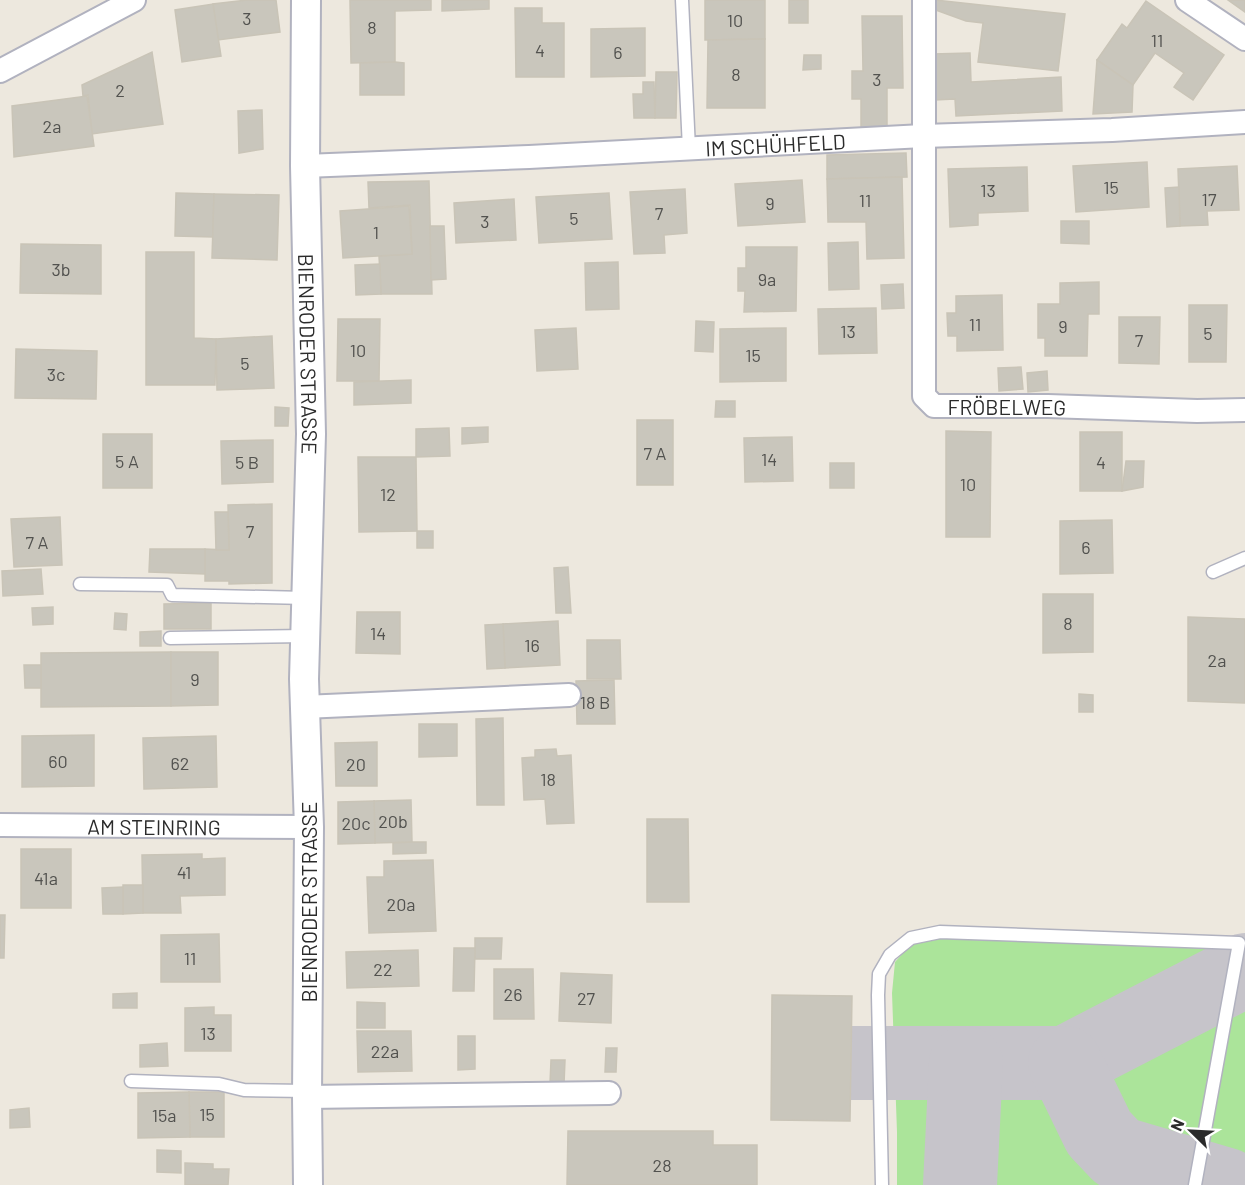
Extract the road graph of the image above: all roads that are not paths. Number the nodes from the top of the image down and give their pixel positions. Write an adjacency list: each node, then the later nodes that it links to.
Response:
1 (134, 0): 7 (street)
2 (306, 0): 11 (street, BIENRODER STRASSE)
3 (682, 0): 10 (lane)
4 (924, 0): 9 (street, FRÖBELWEG)
5 (1187, 0): 6 (street)
6 (1245, 39)
7 (0, 71)
8 (1245, 122): 9 (street, IM SCHÜHFELD)
9 (923, 136): 10 (street, IM SCHÜHFELD); 12 (street, FRÖBELWEG)
10 (689, 149): 11 (street, IM SCHÜHFELD)
11 (305, 166): 16 (street, BIENRODER STRASSE)
12 (1245, 410)
13 (1245, 558): 14 (lane)
14 (1213, 572)
15 (80, 584): 16 (lane)
16 (306, 598): 17 (street, BIENRODER STRASSE)
17 (305, 636): 18 (lane); 20 (street, BIENRODER STRASSE)
18 (170, 638)
19 (569, 695): 20 (street)
20 (304, 708): 22 (street, BIENRODER STRASSE)
21 (0, 825): 22 (street, AM STEINRING)
22 (309, 827): 26 (street, BIENRODER STRASSE)
23 (1242, 942): 28 (lane); 29 (lane)
24 (131, 1081): 26 (lane)
25 (609, 1093): 26 (street)
26 (307, 1094): 27 (street, BIENRODER STRASSE)
27 (309, 1185)
28 (882, 1185)
29 (1195, 1185)

